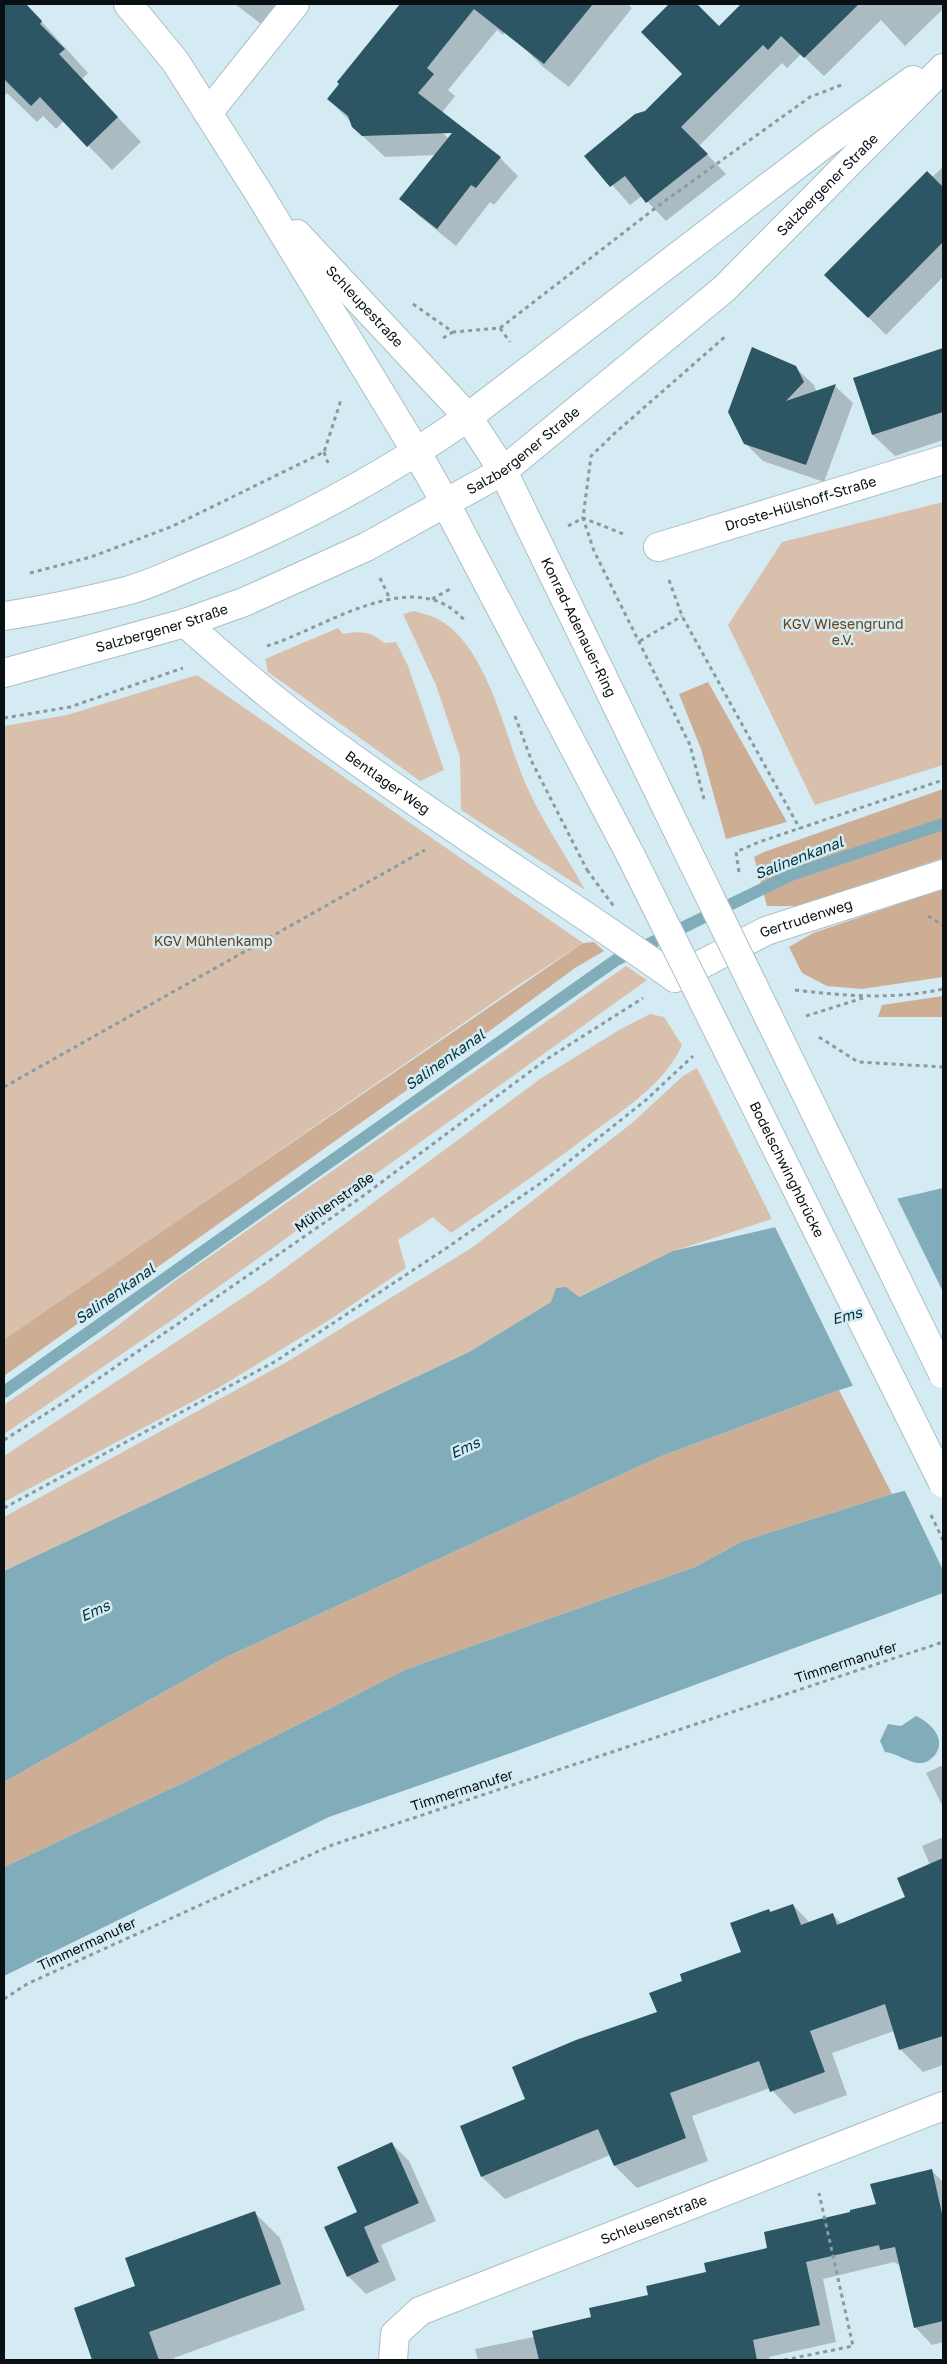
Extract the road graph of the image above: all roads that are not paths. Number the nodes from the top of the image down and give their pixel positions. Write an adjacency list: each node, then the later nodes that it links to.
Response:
1 (128, 4): 5 (main road, Schleupestraße)
2 (295, 4): 5 (main road)
3 (943, 58): 7 (main road, Salzbergener Straße)
4 (943, 68): 10 (main road, Salzbergener Straße)
5 (208, 113): 6 (main road, Schleupestraße)
6 (260, 195): 7 (main road, Schleupestraße); 8 (main road, Schleupestraße)
7 (468, 417): 8 (main road, Salzbergener Straße); 10 (main road, Konrad-Adenauer-Ring)
8 (417, 453): 11 (main road); 13 (main road, Salzbergener Straße)
9 (943, 460): 12 (main road, Droste-Hülshoff-Straße)
10 (502, 471): 11 (main road, Salzbergener Straße); 18 (main road, Konrad-Adenauer-Ring, bridge)
11 (446, 504): 14 (main road, Salzbergener Straße); 19 (main road, Bodelschwinghbrücke, bridge)
12 (658, 547)
13 (4, 616)
14 (185, 623): 15 (main road, Salzbergener Straße); 17 (main road, Bentlager Weg)
15 (4, 673)
16 (943, 874): 17 (main road, Gertrudenweg)
17 (667, 972)
18 (943, 1374)
19 (943, 1483)
20 (943, 2106): 21 (main road, Schleusenstraße)
21 (393, 2360)

